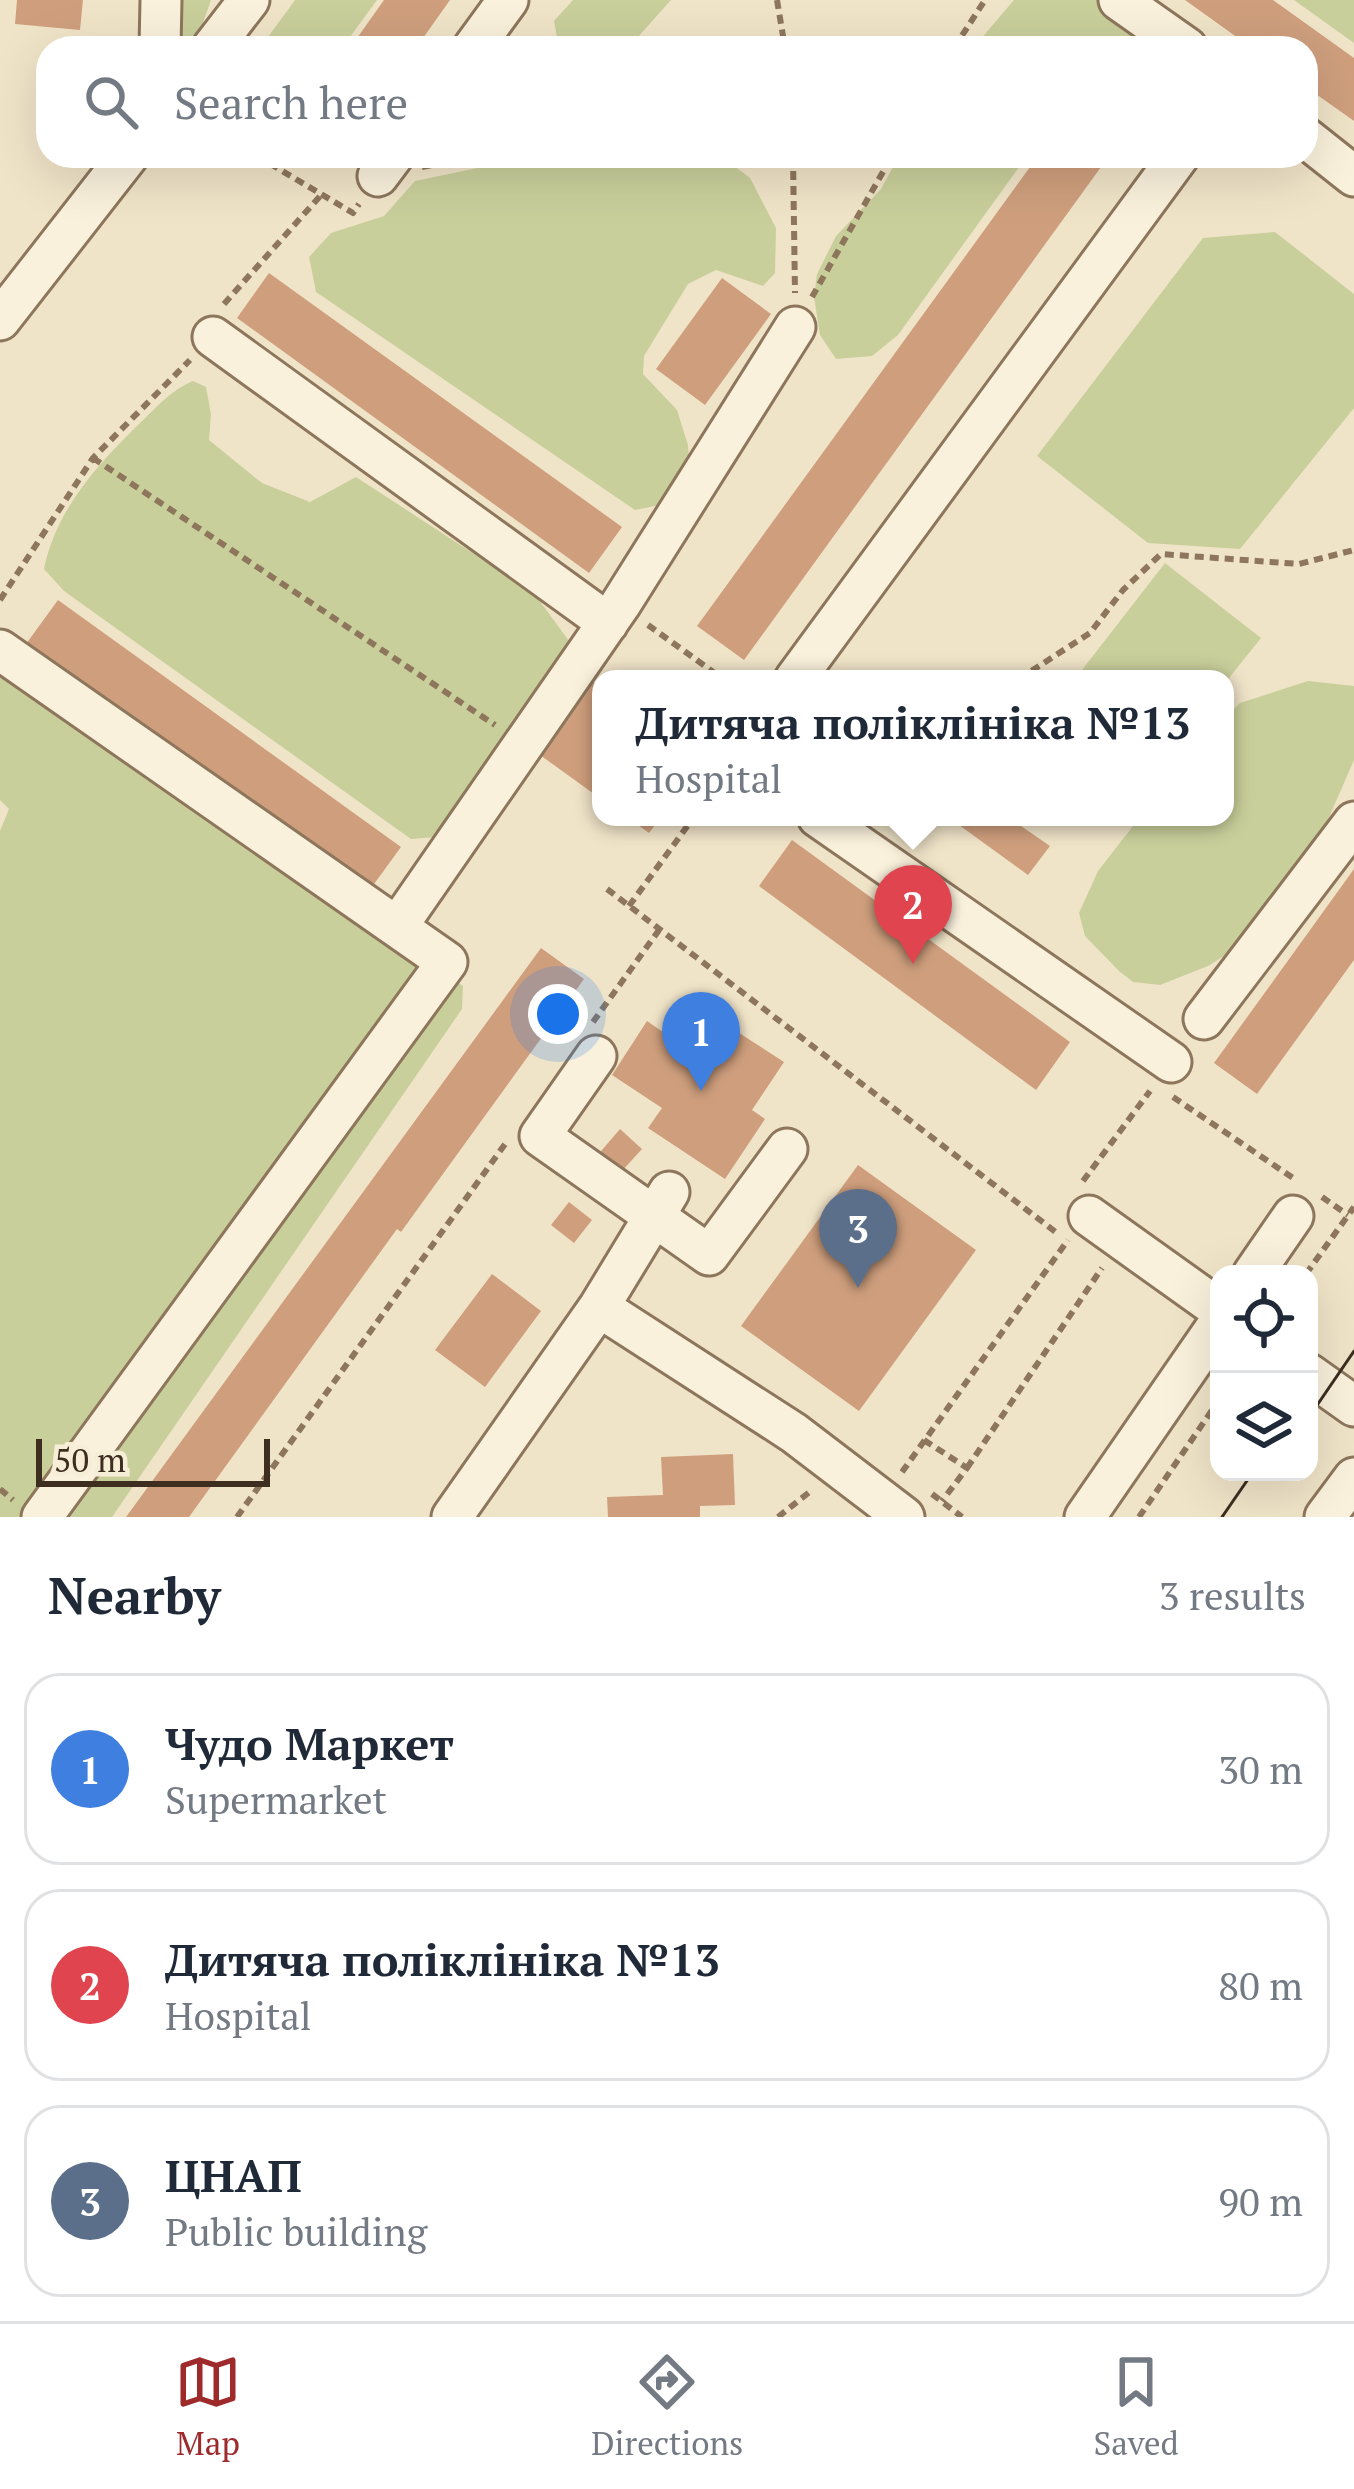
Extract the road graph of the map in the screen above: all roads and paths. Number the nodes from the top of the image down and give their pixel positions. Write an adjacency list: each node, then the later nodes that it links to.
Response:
1 (161, 0): 7 (lane)
2 (249, 0): 8 (lane)
3 (508, 0): 9 (lane)
4 (777, 0): 10 (path)
5 (985, 0): 11 (path)
6 (1119, 0): 12 (lane)
7 (160, 36)
8 (221, 36)
9 (482, 36)
10 (783, 36)
11 (962, 36)
12 (1170, 36)
13 (1318, 148): 20 (lane)
14 (119, 168): 22 (lane)
15 (276, 168): 21 (path)
16 (385, 168): 21 (path)
17 (793, 168): 23 (path)
18 (885, 168): 23 (path)
19 (1170, 168): 31 (lane)
20 (1354, 176)
21 (320, 195): 24 (path)
22 (0, 320)
23 (795, 327): 28 (lane)
24 (213, 337): 25 (path); 28 (lane)
25 (93, 458): 27 (path); 33 (path)
26 (1354, 550): 32 (path)
27 (0, 600)
28 (614, 614): 30 (path); 33 (lane)
29 (0, 650): 39 (lane)
30 (708, 670)
31 (802, 670)
32 (1033, 670)
33 (524, 744): 39 (lane)
34 (1354, 822): 41 (lane)
35 (687, 826): 38 (path)
36 (830, 826): 43 (lane)
37 (607, 889): 38 (path)
38 (629, 906): 40 (path)
39 (397, 927): 66 (lane)
40 (659, 930): 42 (path); 60 (path)
41 (1204, 1019)
42 (594, 1040): 47 (lane)
43 (1163, 1074): 46 (path); 49 (path)
44 (510, 1138): 67 (path)
45 (787, 1149): 47 (lane)
46 (1082, 1204): 54 (lane)
47 (661, 1205): 55 (lane)
48 (1354, 1207): 49 (path)
49 (1348, 1215): 53 (path)
50 (1293, 1216): 52 (lane)
51 (1104, 1265): 62 (path)
52 (1259, 1265)
53 (1312, 1265)
54 (1210, 1302)
55 (599, 1306): 63 (lane); 68 (lane)
56 (1210, 1336): 71 (lane)
57 (1318, 1380): 58 (lane)
58 (1354, 1406)
59 (1210, 1413): 72 (path)
60 (924, 1440): 61 (path); 62 (path)
61 (912, 1456)
62 (967, 1468): 65 (path)
63 (838, 1469): 69 (path); 70 (lane)
64 (1354, 1478): 73 (lane)
65 (942, 1501)
66 (43, 1517)
67 (238, 1517)
68 (452, 1517)
69 (778, 1517)
70 (904, 1517)
71 (1085, 1517)
72 (1139, 1517)
73 (1324, 1517)

